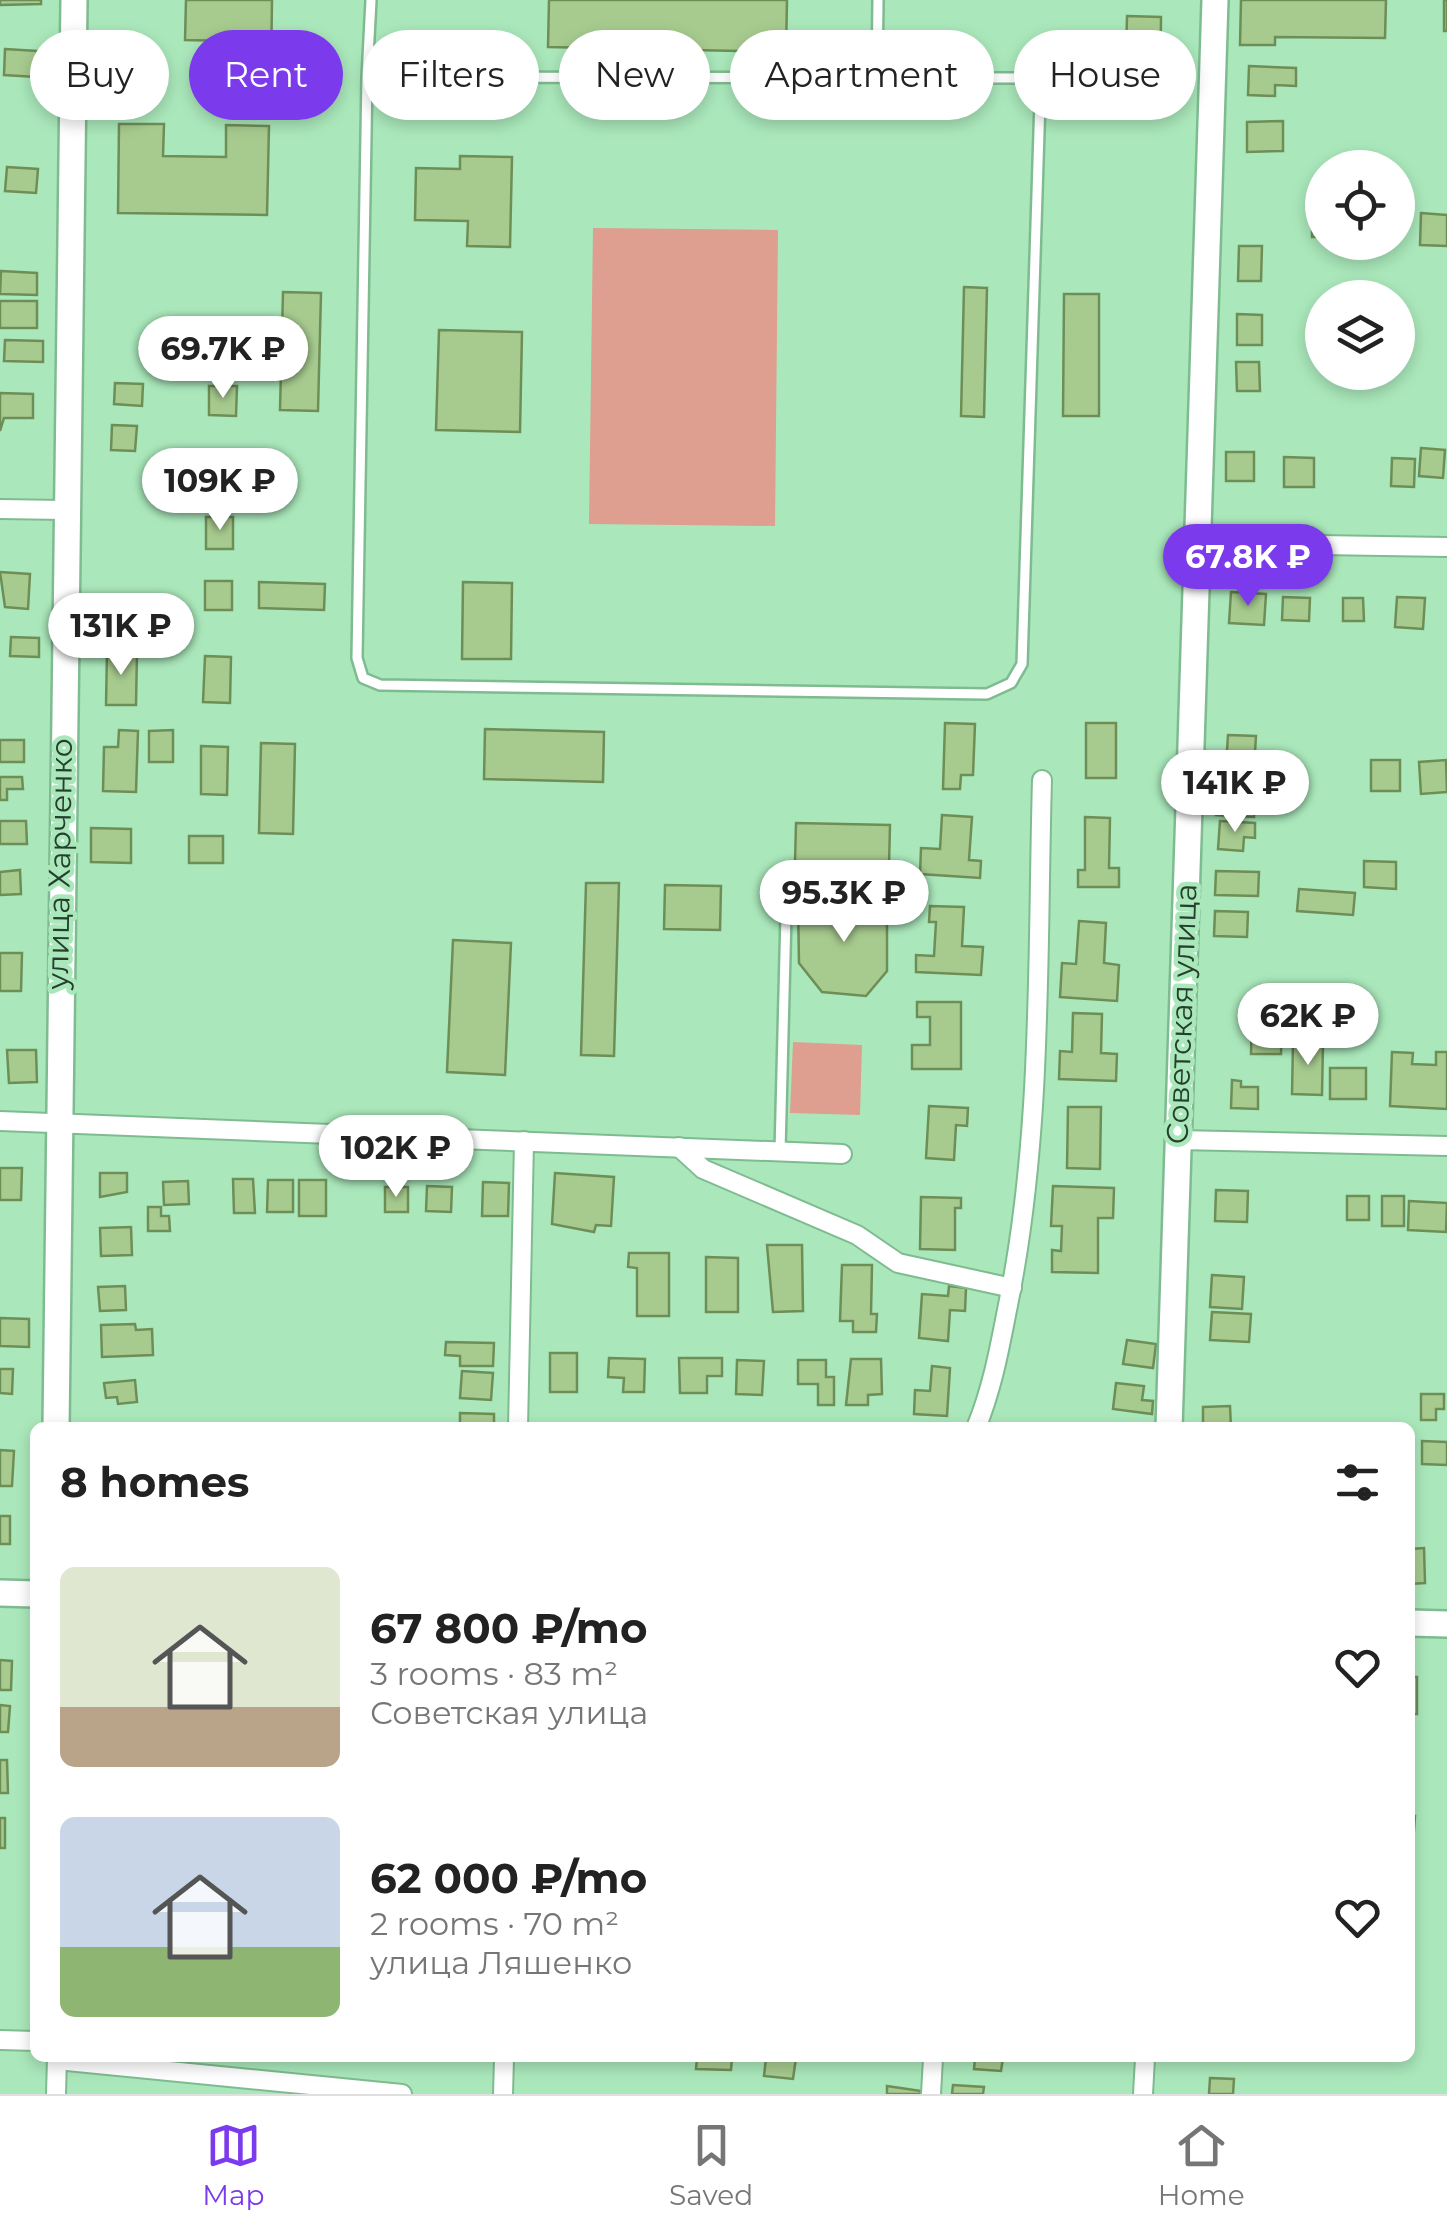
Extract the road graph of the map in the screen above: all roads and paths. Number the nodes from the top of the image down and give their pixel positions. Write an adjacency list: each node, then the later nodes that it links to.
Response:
1 (74, 0): 12 (street, улица Харченко)
2 (371, 0): 5 (lane)
3 (878, 0): 6 (lane)
4 (1215, 0): 13 (street, Советская улица)
5 (369, 30)
6 (878, 30)
7 (730, 76): 8 (lane)
8 (539, 77)
9 (994, 78): 10 (lane)
10 (366, 120)
11 (0, 509): 12 (street)
12 (64, 510): 18 (street, улица Харченко)
13 (1198, 543): 14 (street); 19 (street, Советская улица)
14 (1447, 547)
15 (1042, 780): 25 (street)
16 (787, 876): 23 (lane)
17 (0, 1121): 18 (street)
18 (56, 1123): 20 (street); 26 (street, улица Харченко)
19 (1178, 1140): 21 (street); 29 (street, Советская улица)
20 (524, 1141): 22 (street); 27 (street)
21 (1447, 1146)
22 (679, 1147): 23 (street); 25 (street)
23 (780, 1151): 24 (street)
24 (842, 1154)
25 (1012, 1288): 28 (street)
26 (56, 1422)
27 (518, 1422)
28 (978, 1422)
29 (1169, 1422)
30 (0, 1593): 31 (street)
31 (30, 1594)
32 (1415, 1623): 33 (street)
33 (1447, 1624)
34 (0, 2040): 35 (street)
35 (30, 2041)
36 (57, 2062): 41 (street)
37 (87, 2062): 42 (street)
38 (504, 2062): 43 (street)
39 (933, 2062): 44 (street)
40 (1145, 2062): 45 (street)
41 (56, 2094)
42 (402, 2094)
43 (503, 2094)
44 (931, 2094)
45 (1143, 2094)

